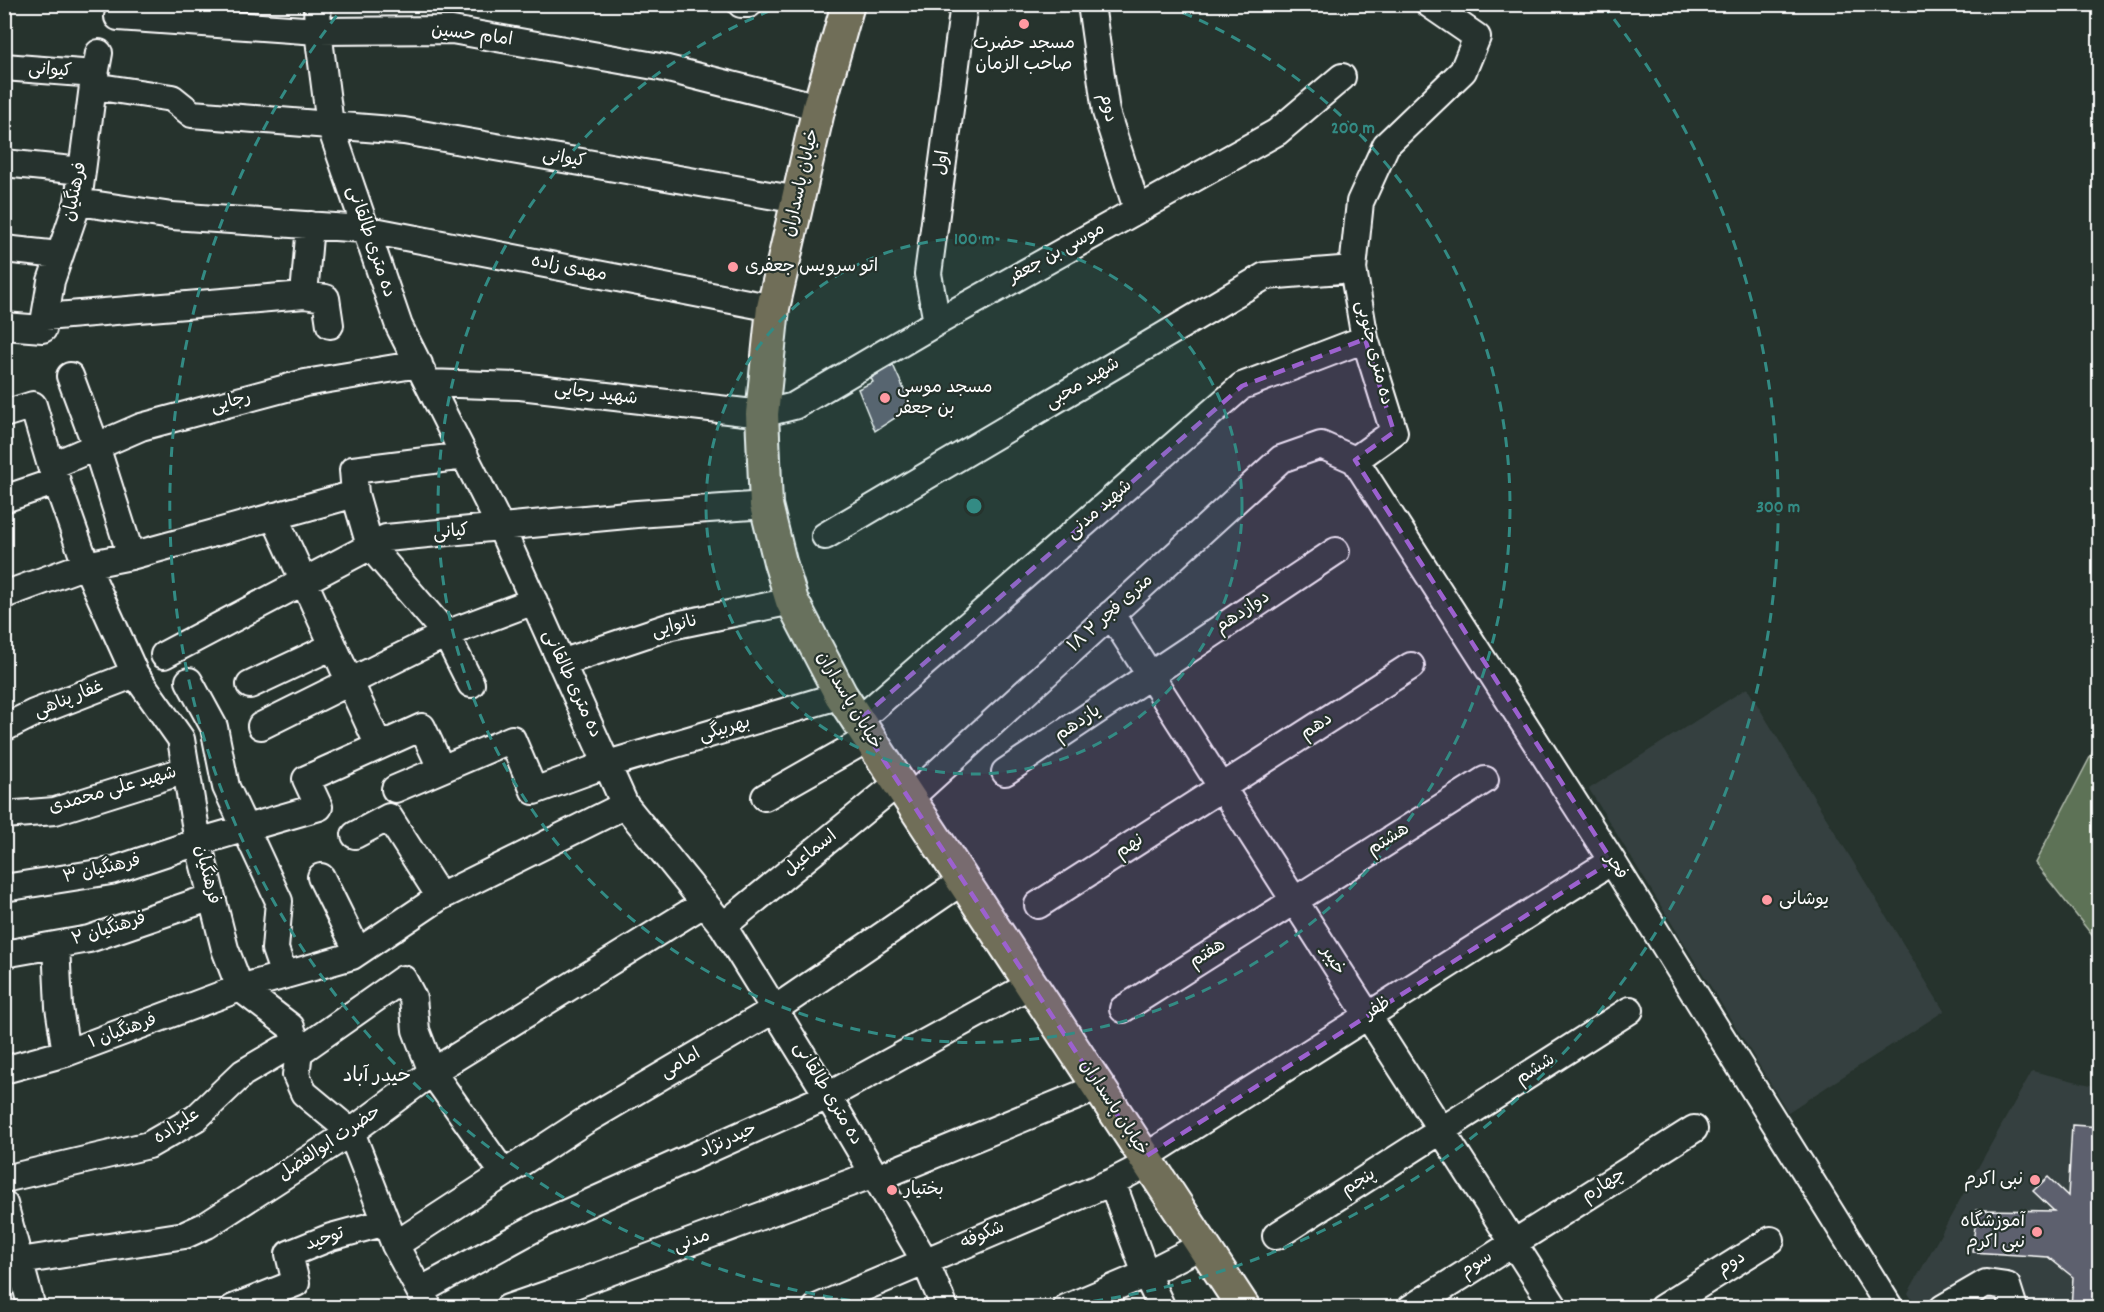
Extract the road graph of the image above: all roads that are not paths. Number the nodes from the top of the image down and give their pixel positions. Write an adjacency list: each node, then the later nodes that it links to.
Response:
1 (317, 4): 9 (street, ده متری طالقانی)
2 (741, 4): 3 (street)
3 (749, 4)
4 (848, 4): 13 (main road, خیابان پاسداران)
5 (964, 4): 27 (street, اول)
6 (1091, 4): 19 (street, دوم)
7 (1429, 4): 24 (street, ده متری جنوبی)
8 (118, 17): 9 (street, امام حسین)
9 (318, 31): 13 (street, امام حسین); 14 (street, ده متری طالقانی)
10 (4, 68): 11 (street, کیوانی)
11 (96, 71): 14 (street, کیوانی); 16 (street, فرهنگیان)
12 (1342, 77): 19 (street, موسی بن جعفر)
13 (819, 106): 17 (main road, خیابان پاسداران)
14 (330, 125): 17 (street, کیوانی); 21 (street, ده متری طالقانی)
15 (4, 163): 16 (street)
16 (82, 171): 18 (street, فرهنگیان)
17 (798, 200): 26 (main road, خیابان پاسداران)
18 (78, 202): 20 (street, مهدی زاده); 23 (street, فرهنگیان)
19 (1137, 209): 27 (street, موسی بن جعفر)
20 (310, 225): 21 (street, مهدی زاده); 25 (street)
21 (364, 229): 26 (street, مهدی زاده); 32 (street, ده متری طالقانی)
22 (4, 249): 23 (street)
23 (59, 255): 28 (street, فرهنگیان)
24 (1353, 269): 31 (street, ده متری جنوبی); 45 (street, شهید محبی)
25 (304, 295): 28 (street); 29 (street)
26 (773, 308): 35 (main road, خیابان پاسداران)
27 (937, 322): 35 (street, موسی بن جعفر)
28 (44, 324): 30 (street)
29 (330, 325)
30 (4, 326)
31 (1365, 339): 38 (street, ده متری جنوبی); 69 (street, شهید مدنی)
32 (423, 374): 35 (street, شهید رجایی); 36 (street, رجایی); 37 (street, ده متری طالقانی)
33 (70, 376): 36 (street)
34 (4, 414): 39 (street, فرهنگیان)
35 (762, 414): 42 (main road, خیابان پاسداران)
36 (96, 446): 39 (street, رجایی); 48 (street)
37 (465, 456): 40 (street); 44 (street, ده متری طالقانی)
38 (1355, 460): 54 (street, ۱۸ متری فجر ۲); 85 (street, فجر)
39 (54, 474): 41 (street, رجایی); 49 (street, فرهنگیان)
40 (356, 494): 43 (street); 46 (street)
41 (4, 499)
42 (766, 505): 44 (street, کیانی); 53 (main road, خیابان پاسداران)
43 (274, 516): 48 (street); 50 (street)
44 (501, 528): 46 (street, کیانی); 52 (street, ده متری طالقانی)
45 (825, 536)
46 (370, 546): 50 (street, کیانی); 55 (street)
47 (1336, 551): 61 (street, دوازدهم)
48 (131, 556): 49 (street)
49 (86, 566): 51 (street); 60 (street, فرهنگیان)
50 (304, 581): 56 (street); 57 (street, کیانی)
51 (4, 594)
52 (534, 601): 55 (street); 58 (street, ده متری طالقانی)
53 (792, 601): 58 (street, نانوایی); 66 (main road, خیابان پاسداران)
54 (1111, 614): 61 (street, خیبر); 78 (street, ۱۸ متری فجر ۲)
55 (446, 634): 63 (street); 64 (street)
56 (333, 646): 63 (street); 65 (street)
57 (164, 655)
58 (561, 663): 71 (street, ده متری طالقانی)
59 (1412, 666): 76 (street, دهم)
60 (135, 674): 68 (street, غفار پناهی); 73 (street, فرهنگیان)
61 (1150, 675): 74 (street, یازدهم); 76 (street, خیبر)
62 (189, 681): 82 (street)
63 (350, 682): 67 (street); 70 (street)
64 (471, 684)
65 (250, 685)
66 (842, 695): 69 (main road, خیابان پاسداران); 71 (street, بهربیگی)
67 (261, 726)
68 (4, 728)
69 (864, 730): 78 (main road, خیابان پاسداران); 79 (street, شهید مدنی)
70 (378, 746): 72 (street); 82 (street, فرهنگیان ۳)
71 (608, 764): 72 (street, بهربیگی); 80 (street, ده متری طالقانی)
72 (441, 768): 77 (street)
73 (186, 770): 81 (street, شهید علی محمدی); 84 (street, فرهنگیان)
74 (1005, 772)
75 (1485, 780): 91 (street, هشتم)
76 (1222, 788): 91 (street, خیبر); 93 (street, نهم)
77 (395, 789)
78 (905, 790): 87 (main road, خیابان پاسداران); 94 (street, اسماعیل)
79 (765, 797)
80 (625, 805): 90 (street, فرهنگیان ۱); 92 (street, ده متری طالقانی)
81 (4, 816)
82 (247, 828): 84 (street, فرهنگیان ۳); 98 (street)
83 (355, 835): 90 (street)
84 (198, 842): 88 (street, فرهنگیان ۳); 89 (street, فرهنگیان)
85 (1611, 861): 104 (street, ظفر); 140 (street, فجر)
86 (321, 877): 96 (street)
87 (964, 880): 99 (main road, خیابان پاسداران); 101 (street, امامی)
88 (4, 888)
89 (212, 897): 95 (street, فرهنگیان ۲); 100 (street, فرهنگیان)
90 (440, 897): 96 (street, فرهنگیان ۱)
91 (1293, 900): 102 (street, هفتم); 104 (street, خیبر)
92 (705, 903): 94 (street, ده متری طالقانی); 108 (street, حضرت ابوالفضل)
93 (1038, 905)
94 (723, 926): 101 (street, ده متری طالقانی)
95 (56, 945): 97 (street, فرهنگیان ۲); 106 (street)
96 (358, 952): 98 (street, فرهنگیان ۱)
97 (4, 954)
98 (284, 975): 100 (street, فرهنگیان ۱)
99 (1032, 984): 109 (main road, خیابان پاسداران); 110 (street, حیدرنژاد)
100 (240, 988): 105 (street); 106 (street, فرهنگیان ۱)
101 (775, 1009): 110 (street, ده متری طالقانی); 115 (street, امامی)
102 (1123, 1009)
103 (1630, 1010): 112 (street, ششم)
104 (1367, 1016): 112 (street, خیبر); 114 (street, ظفر)
105 (298, 1049): 108 (street, علیزاده); 113 (street); 117 (street, علیزاده)
106 (66, 1053): 107 (street, فرهنگیان ۱)
107 (4, 1070)
108 (432, 1072): 113 (street, حضرت ابوالفضل); 115 (street)
109 (1099, 1087): 114 (main road, خیابان پاسداران); 116 (street, مدنی)
110 (828, 1096): 116 (street, ده متری طالقانی); 128 (street, حیدرنژاد)
111 (1694, 1129): 123 (street, چهارم)
112 (1441, 1131): 121 (street, پنجم); 123 (street, خیبر)
113 (351, 1132): 120 (street); 125 (street, حضرت ابوالفضل)
114 (1147, 1160): 118 (street, شکوفه); 124 (main road, خیابان پاسداران)
115 (504, 1174): 120 (street, امامی)
116 (875, 1176): 126 (street, ده متری طالقانی); 131 (street, مدنی)
117 (4, 1179)
118 (1112, 1182): 126 (street, شکوفه); 127 (street)
119 (4, 1204): 125 (street)
120 (391, 1234): 128 (street); 130 (street, توحید)
121 (1276, 1236)
122 (1771, 1240): 139 (street, دوم)
123 (1513, 1242): 137 (street, سوم); 138 (street, خیبر)
124 (1203, 1245): 127 (street); 136 (main road, خیابان پاسداران)
125 (21, 1261): 129 (street)
126 (925, 1261): 132 (street, شکوفه); 133 (street, ده متری طالقانی)
127 (1146, 1274): 134 (street); 135 (street)
128 (424, 1299)
129 (32, 1308)
130 (234, 1308)
131 (508, 1308)
132 (816, 1308)
133 (945, 1308)
134 (1066, 1308)
135 (1162, 1308)
136 (1244, 1308)
137 (1411, 1308)
138 (1555, 1308)
139 (1662, 1308)
140 (1890, 1308)
141 (1943, 1308): 142 (street)
142 (2014, 1308)

